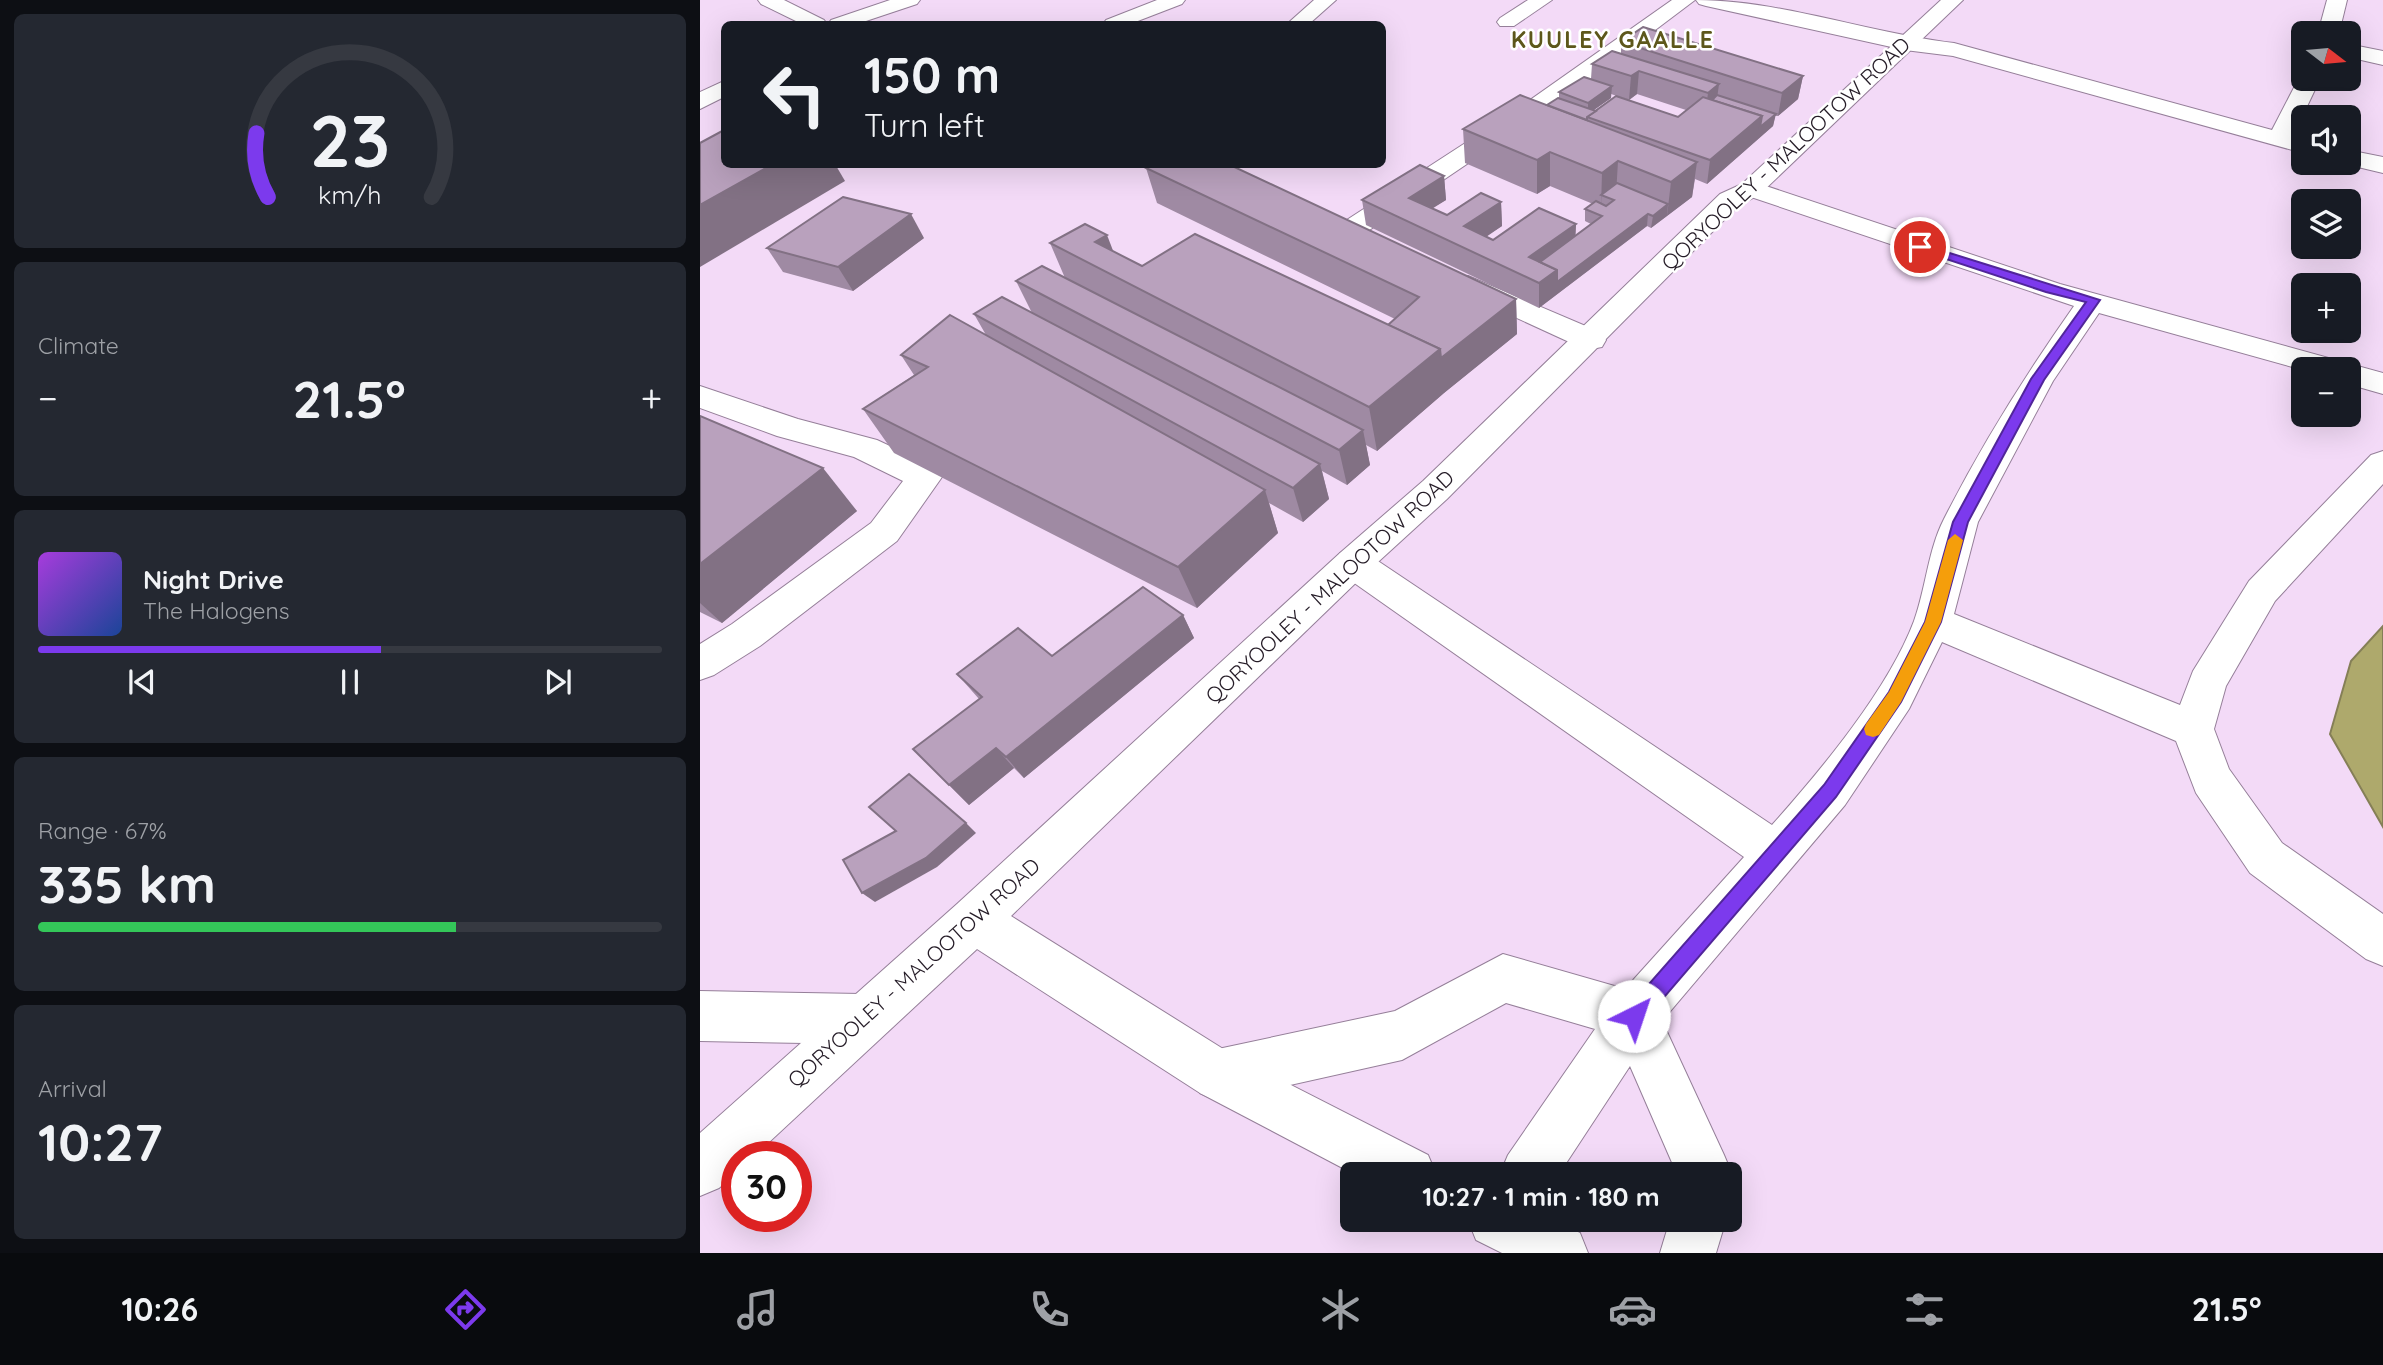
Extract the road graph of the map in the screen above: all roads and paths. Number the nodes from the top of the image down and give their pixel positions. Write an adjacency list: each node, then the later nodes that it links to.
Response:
1 (768, 0): 11 (street)
2 (910, 0): 12 (street)
3 (1175, 0): 10 (street)
4 (1326, 0): 13 (street)
5 (1542, 0): 15 (street)
6 (1685, 0): 27 (street)
7 (1706, 0): 16 (street)
8 (1953, 0): 16 (street, QORYOOLEY - MALOOTOW ROAD)
9 (2337, 0): 14 (street)
10 (1113, 15)
11 (811, 21)
12 (847, 21)
13 (1301, 21)
14 (2332, 21)
15 (1507, 22)
16 (1905, 44): 22 (street); 26 (street, QORYOOLEY - MALOOTOW ROAD)
17 (2361, 53): 18 (street)
18 (2383, 58)
19 (721, 90): 21 (street)
20 (2303, 91): 22 (street)
21 (700, 102)
22 (2279, 140): 23 (street)
23 (2291, 143)
24 (2361, 160): 25 (street)
25 (2383, 165)
26 (1751, 190): 29 (street); 30 (street, QORYOOLEY - MALOOTOW ROAD)
27 (1374, 242)
28 (1451, 277): 30 (street)
29 (2094, 300): 31 (street); 37 (street)
30 (1591, 340): 36 (street, QORYOOLEY - MALOOTOW ROAD)
31 (2293, 357)
32 (2361, 377): 33 (street)
33 (2383, 384)
34 (700, 396): 38 (street)
35 (2383, 463): 39 (street)
36 (1353, 563): 40 (street); 41 (street, QORYOOLEY - MALOOTOW ROAD)
37 (1933, 622): 39 (street); 40 (street)
38 (700, 664)
39 (2193, 729): 42 (street)
40 (1777, 853): 44 (street)
41 (974, 920): 45 (street, QORYOOLEY - MALOOTOW ROAD); 46 (street)
42 (2383, 942)
43 (700, 1016): 45 (street)
44 (1634, 1016): 46 (street); 48 (street); 49 (street)
45 (861, 1019): 50 (street, QORYOOLEY - MALOOTOW ROAD)
46 (1217, 1075): 47 (street)
47 (1386, 1162)
48 (1535, 1162)
49 (1700, 1162)
50 (700, 1169)
51 (1519, 1232): 53 (street)
52 (1694, 1232): 54 (street)
53 (1560, 1253)
54 (1688, 1253)

